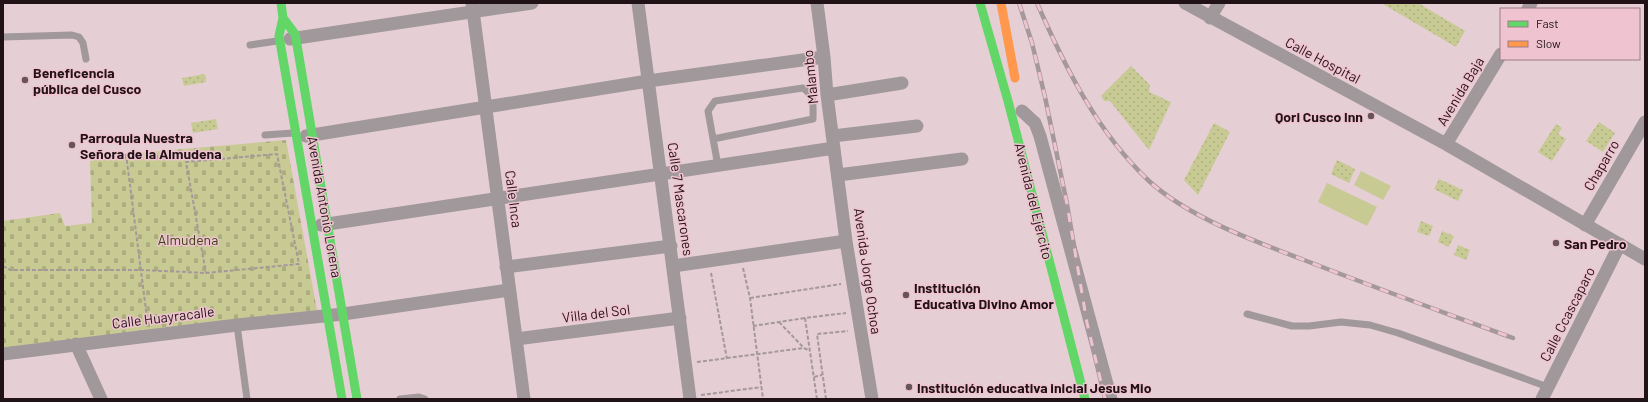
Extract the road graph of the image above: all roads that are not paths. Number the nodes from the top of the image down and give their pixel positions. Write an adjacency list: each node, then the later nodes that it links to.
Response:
1 (281, 3): 10 (main road, Avenida Antonio Lorena)
2 (532, 3): 9 (street)
3 (638, 3): 19 (street, Calle 7 Mascarones)
4 (817, 3): 17 (street, Malambo)
5 (980, 3): 67 (main road, Avenida del Ejército)
6 (1001, 3): 21 (main road)
7 (1185, 3): 11 (street, Calle Hospital)
8 (1219, 3): 11 (street)
9 (472, 7): 13 (street); 23 (street, Calle Inca)
10 (283, 18): 13 (main road, Avenida Antonio Lorena); 14 (main road, Avenida Antonio Lorena)
11 (1210, 18): 33 (street, Calle Hospital)
12 (3, 37): 18 (lane)
13 (296, 39): 14 (street); 30 (main road, Avenida Antonio Lorena)
14 (280, 40): 15 (lane); 29 (main road, Avenida Antonio Lorena)
15 (250, 45)
16 (1500, 56): 33 (street, Avenida Baja)
17 (824, 57): 19 (street); 22 (street, Malambo)
18 (86, 59)
19 (648, 81): 23 (street); 36 (street, Calle 7 Mascarones)
20 (902, 83): 22 (street)
21 (1018, 90)
22 (827, 95): 32 (street, Malambo)
23 (486, 106): 30 (street); 38 (street, Calle Inca)
24 (1022, 108): 27 (main road, Avenida del Ejército); 68 (street)
25 (1645, 122): 40 (street, Chaparro)
26 (916, 126): 32 (street)
27 (1026, 127)
28 (265, 135): 29 (lane)
29 (297, 135): 30 (street); 41 (main road, Avenida Antonio Lorena)
30 (312, 135): 39 (main road, Avenida Antonio Lorena)
31 (713, 139): 31 (lane); 35 (lane)
32 (833, 142): 35 (street); 37 (street, Avenida Jorge Ochoa)
33 (1446, 144): 40 (street)
34 (962, 159): 37 (street)
35 (718, 166): 36 (street)
36 (661, 174): 38 (street); 44 (street, Calle 7 Mascarones)
37 (838, 174): 42 (street, Avenida Jorge Ochoa)
38 (497, 198): 39 (street); 47 (street, Calle Inca)
39 (328, 224): 41 (street); 49 (main road, Avenida Antonio Lorena)
40 (1585, 225): 43 (street)
41 (312, 227): 51 (main road, Avenida Antonio Lorena)
42 (846, 241): 46 (street); 66 (street, Avenida Jorge Ochoa)
43 (1620, 244): 45 (street); 57 (street, Calle Ccascaparo)
44 (671, 246): 46 (street, Calle 7 Mascarones); 47 (street)
45 (1645, 259)
46 (673, 266): 52 (street, Calle 7 Mascarones)
47 (506, 267): 48 (street, Calle Inca)
48 (509, 290): 49 (street, Calle Huayracalle); 54 (street, Calle Inca)
49 (343, 314): 51 (street, Calle Huayracalle); 62 (main road, Avenida Antonio Lorena)
50 (1247, 314): 57 (lane)
51 (327, 316): 53 (street, Calle Huayracalle); 61 (main road, Avenida Antonio Lorena)
52 (680, 318): 54 (street, Villa del Sol); 58 (street, Calle 7 Mascarones)
53 (238, 324): 55 (street, Calle Huayracalle); 60 (lane)
54 (516, 339): 65 (street, Calle Inca)
55 (76, 344): 56 (street, Calle Huayracalle); 59 (street)
56 (3, 354)
57 (1545, 393)
58 (694, 397)
59 (101, 399)
60 (247, 399)
61 (342, 399)
62 (357, 399)
63 (400, 399): 64 (lane)
64 (425, 399)
65 (524, 399)
66 (872, 399)
67 (1085, 399)
68 (1111, 399)

